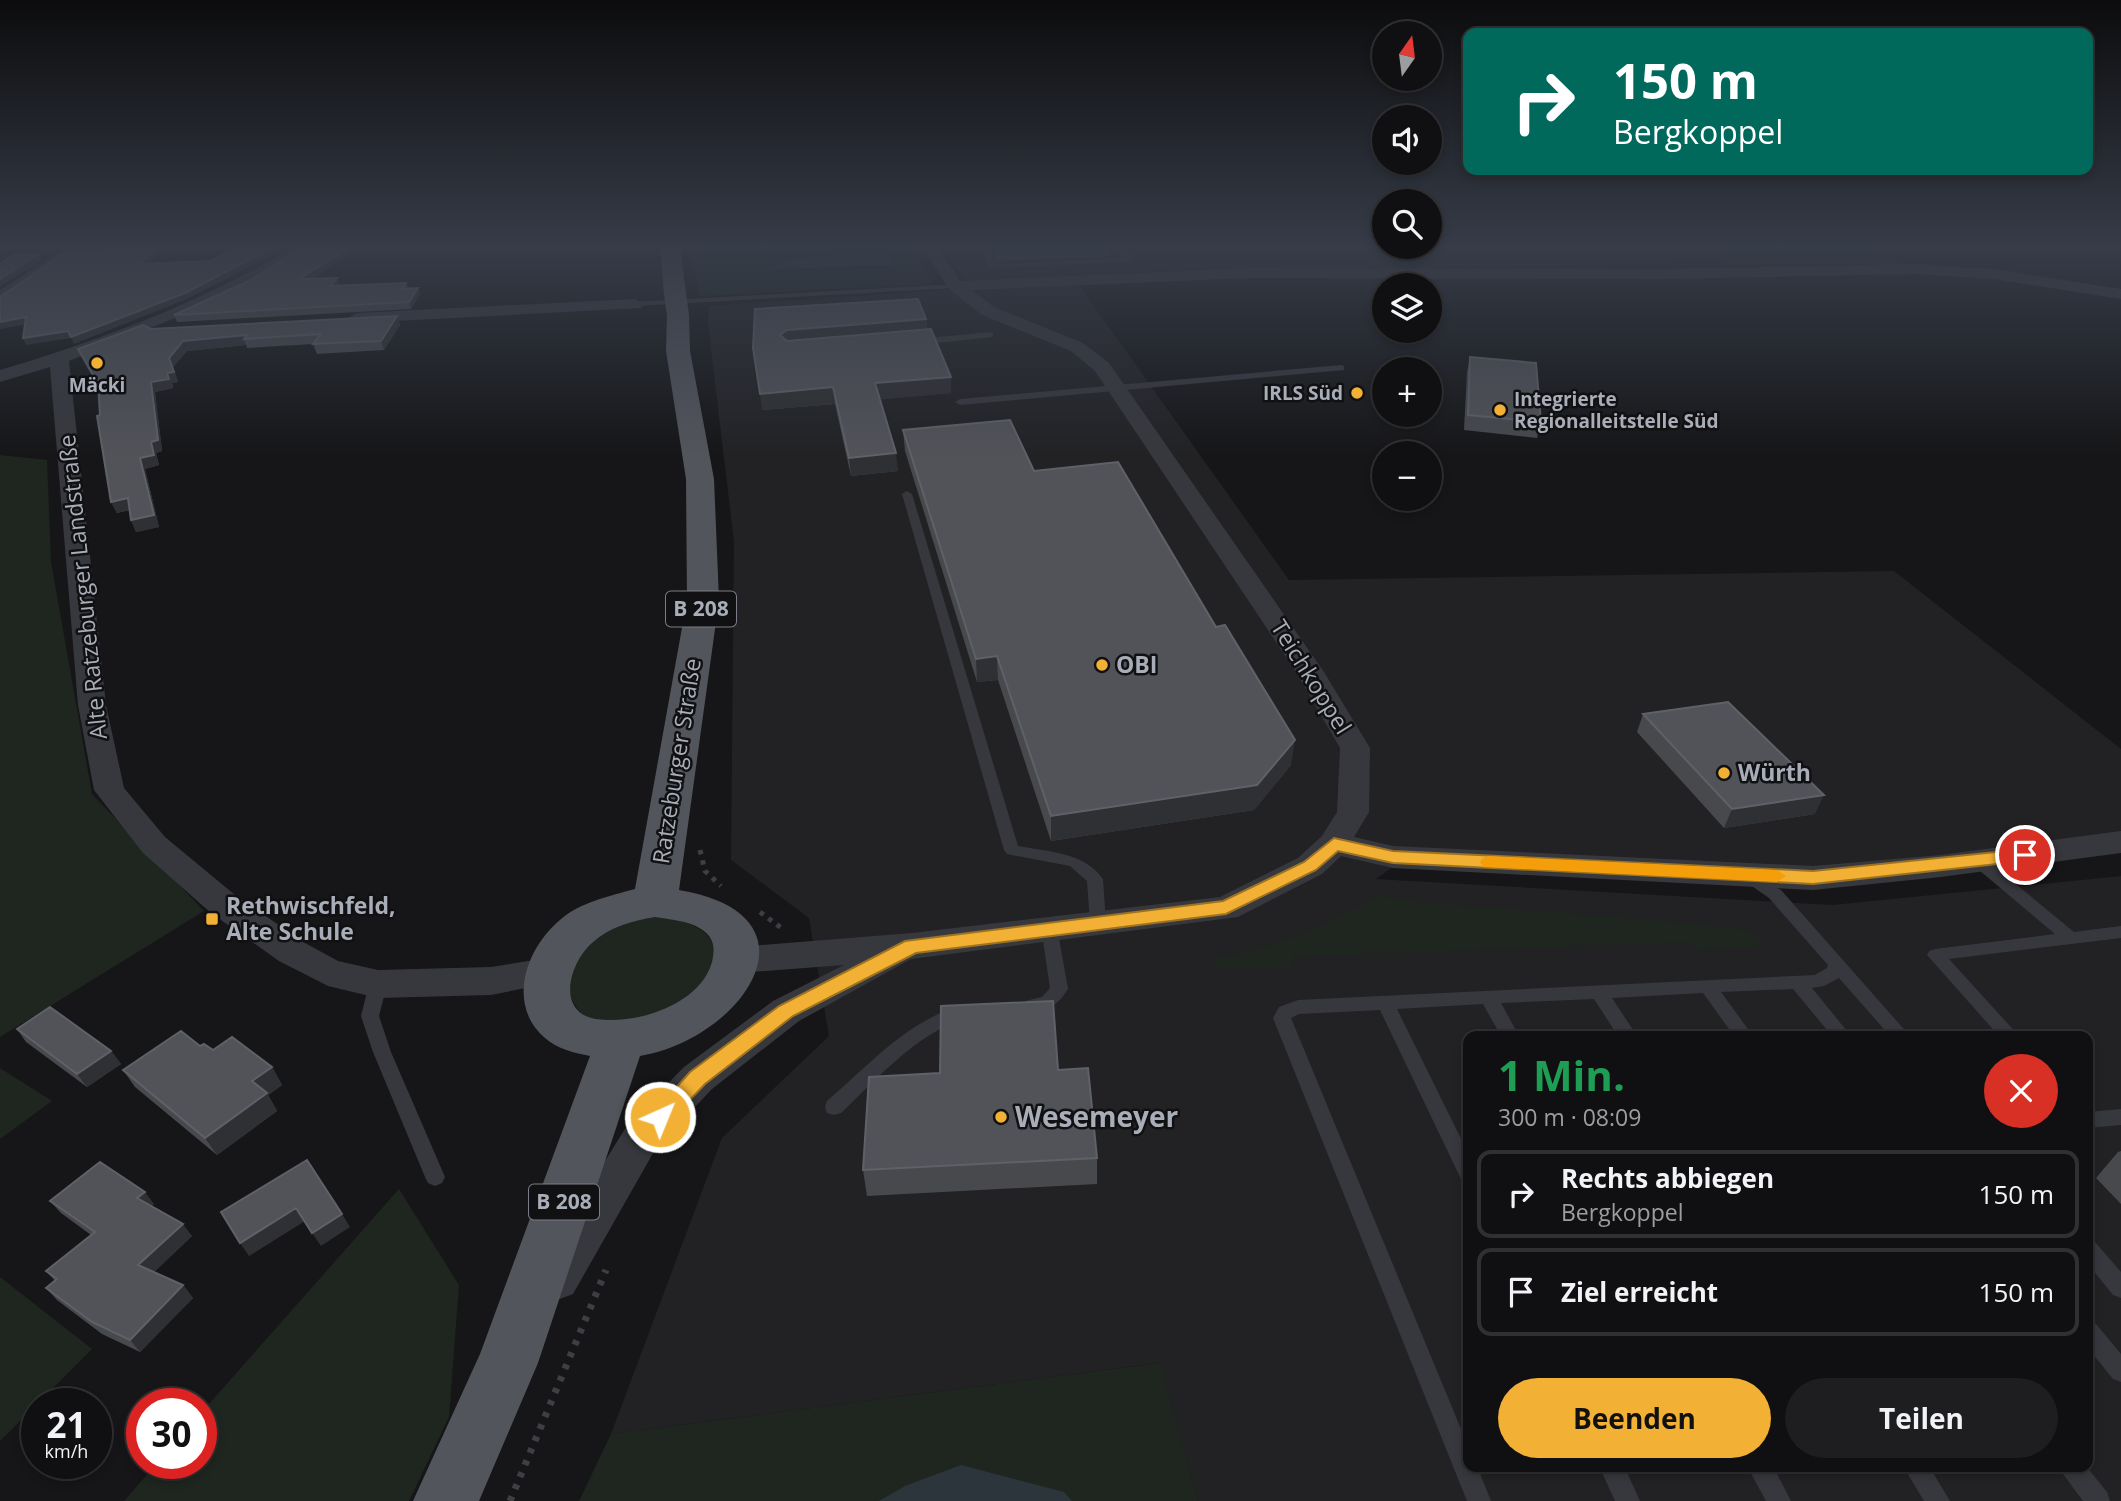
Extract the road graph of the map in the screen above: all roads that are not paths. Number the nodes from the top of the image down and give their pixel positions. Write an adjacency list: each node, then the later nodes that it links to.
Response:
1 (172, 316): 7 (street)
2 (410, 316): 5 (street)
3 (677, 316): 20 (main road, Ratzeburger Straße / B 208)
4 (1000, 316): 13 (street, Teichkoppel)
5 (336, 320)
6 (183, 330): 7 (street)
7 (137, 331): 10 (street)
8 (990, 335): 9 (lane)
9 (908, 343)
10 (60, 358): 12 (street); 30 (street, Alte Ratzeburger Landstraße)
11 (1341, 368): 13 (lane)
12 (0, 376)
13 (1116, 387): 14 (lane); 17 (street, Teichkoppel)
14 (960, 402)
15 (907, 495): 21 (lane)
16 (2121, 842): 18 (street)
17 (1334, 844): 19 (street); 21 (street, Teichkoppel)
18 (1978, 861): 19 (street); 24 (lane)
19 (1748, 875): 27 (lane)
20 (655, 901): 26 (main road); 28 (main road)
21 (1098, 923): 22 (street, Teichkoppel)
22 (1049, 927): 25 (street, Teichkoppel); 35 (lane)
23 (2121, 932): 24 (lane)
24 (2070, 938): 42 (lane)
25 (912, 946): 26 (street, Teichkoppel); 52 (street, Teichkoppel)
26 (737, 960): 43 (main road)
27 (1837, 962): 29 (lane); 41 (lane)
28 (547, 971): 30 (street, Alte Ratzeburger Landstraße); 43 (main road)
29 (1797, 981): 31 (lane); 40 (lane)
30 (378, 984): 48 (lane)
31 (1707, 986): 32 (lane); 39 (lane)
32 (1598, 991): 33 (lane); 38 (lane)
33 (1488, 997): 34 (lane); 37 (lane)
34 (1385, 1002): 47 (lane); 54 (lane)
35 (1012, 1008)
36 (975, 1011): 44 (lane)
37 (1507, 1031)
38 (1625, 1031)
39 (1740, 1031)
40 (1838, 1031)
41 (1897, 1031)
42 (2005, 1031)
43 (621, 1040): 52 (main road, B 208)
44 (834, 1107)
45 (2121, 1117): 46 (lane)
46 (2093, 1120)
47 (1463, 1163)
48 (435, 1177)
49 (2093, 1256): 50 (lane)
50 (2121, 1287)
51 (2093, 1337): 53 (lane)
52 (507, 1363): 60 (main road, B 208)
53 (2121, 1371)
54 (1463, 1462)
55 (1467, 1472): 61 (lane)
56 (1614, 1472): 62 (lane)
57 (1762, 1472): 63 (lane)
58 (1919, 1472): 64 (lane)
59 (2076, 1472): 65 (lane)
60 (446, 1501)
61 (1479, 1501)
62 (1628, 1501)
63 (1779, 1501)
64 (1938, 1501)
65 (2098, 1501)

